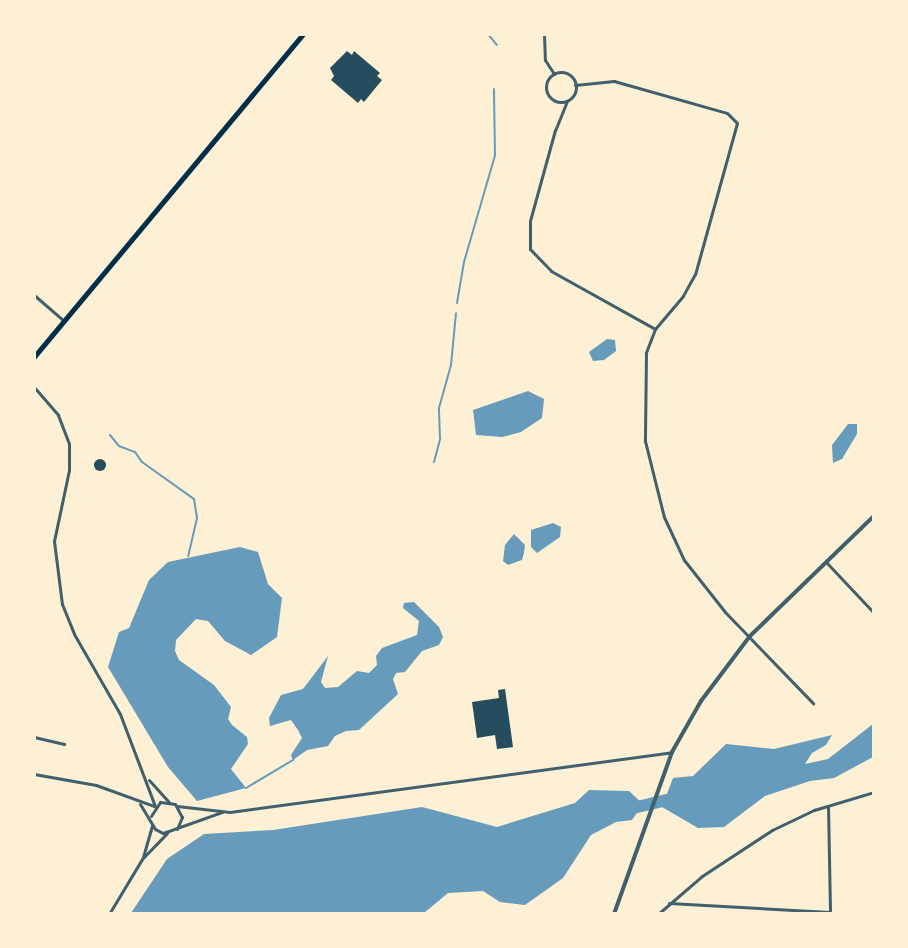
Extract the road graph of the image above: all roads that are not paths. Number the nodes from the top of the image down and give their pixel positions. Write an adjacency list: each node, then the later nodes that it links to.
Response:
1 (303, 34): 7 (main road)
2 (544, 34): 3 (street)
3 (554, 74): 4 (street); 5 (street)
4 (575, 85): 5 (street); 8 (street)
5 (567, 101): 8 (street)
6 (34, 295): 7 (street)
7 (64, 321): 9 (main road)
8 (655, 328): 14 (street)
9 (34, 357)
10 (34, 387): 20 (street)
11 (873, 516): 12 (street)
12 (826, 562): 13 (street); 14 (street)
13 (873, 613)
14 (750, 636): 15 (street); 18 (street)
15 (813, 703)
16 (34, 736): 17 (street)
17 (64, 744)
18 (672, 752): 27 (street); 36 (street)
19 (34, 774): 22 (street)
20 (146, 777): 23 (street); 24 (street)
21 (873, 792): 26 (street)
22 (137, 801): 24 (street); 28 (street)
23 (169, 801): 24 (street); 25 (street)
24 (155, 806): 28 (street)
25 (177, 806): 27 (street); 30 (street)
26 (828, 806): 33 (street); 34 (street)
27 (222, 812): 30 (street)
28 (150, 819): 29 (street)
29 (152, 825): 31 (street); 32 (street)
30 (176, 830): 31 (street)
31 (167, 833): 32 (street)
32 (142, 859): 35 (street)
33 (669, 903): 34 (street); 37 (street)
34 (830, 913)
35 (109, 914)
36 (614, 914)
37 (658, 914)

